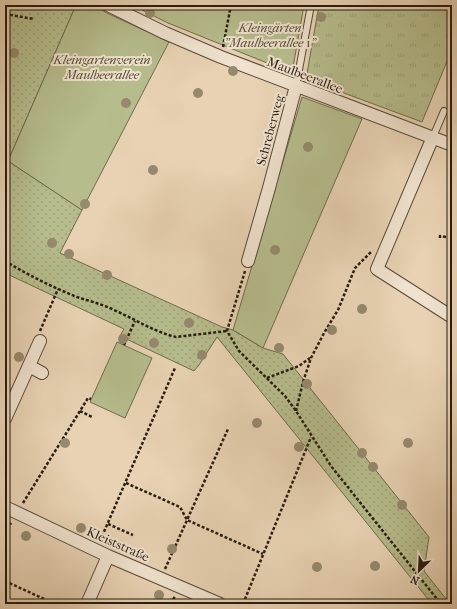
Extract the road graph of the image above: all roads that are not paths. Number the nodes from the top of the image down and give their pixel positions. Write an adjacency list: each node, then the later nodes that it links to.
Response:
1 (108, 5): 3 (street, Maulbeerallee)
2 (311, 5): 3 (lane, Schreberweg)
3 (296, 86): 5 (street, Maulbeerallee); 7 (street, Schreberweg)
4 (444, 111): 5 (lane)
5 (433, 137): 6 (street, Maulbeerallee); 8 (street)
6 (452, 145)
7 (248, 261)
8 (452, 318)
9 (40, 341): 10 (street)
10 (29, 366): 11 (street); 12 (street)
11 (42, 373)
12 (5, 419)
13 (5, 507): 14 (street, Kleiststraße)
14 (108, 556): 15 (street); 16 (street, Kleiststraße)
15 (87, 604)
16 (220, 604)

